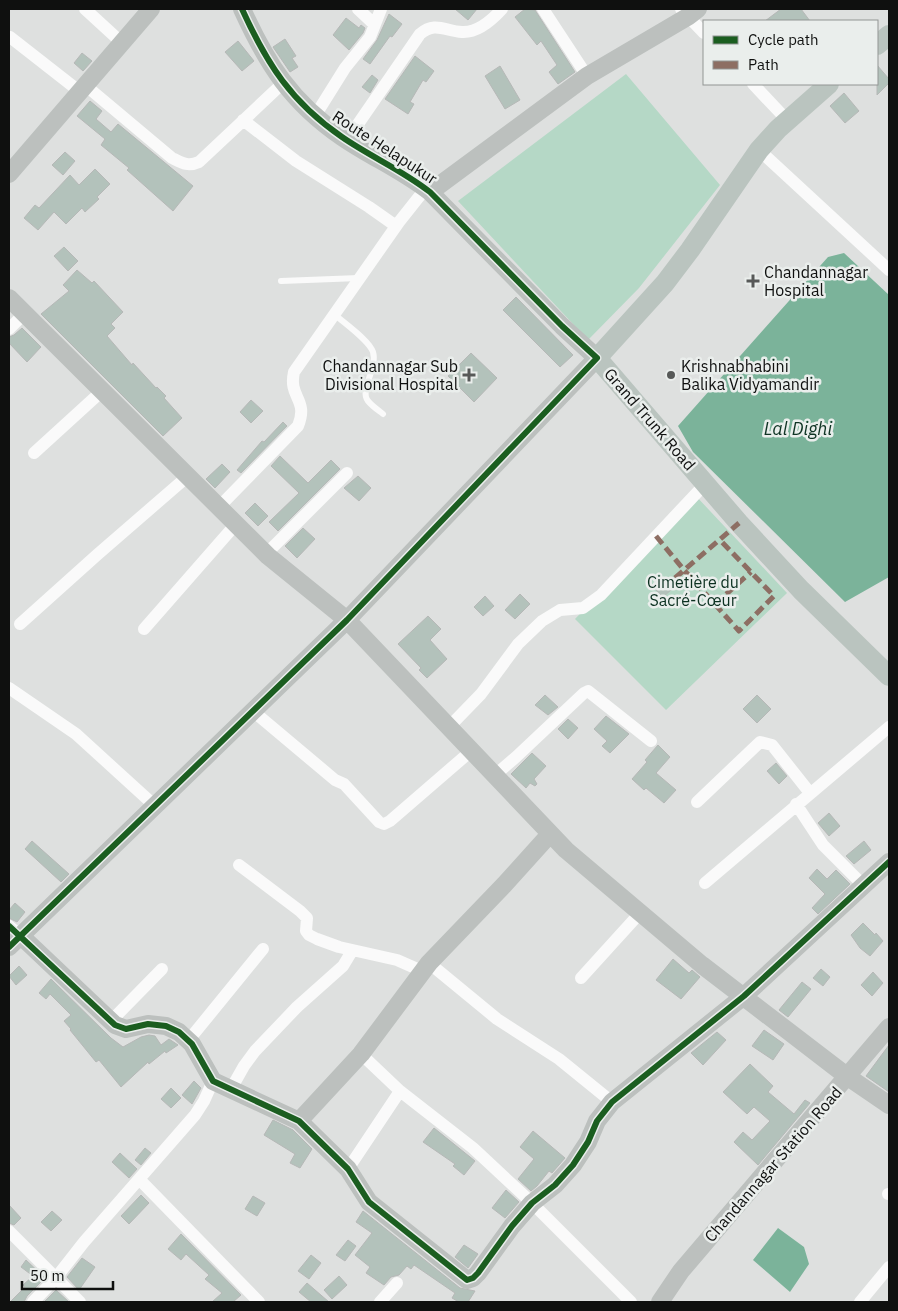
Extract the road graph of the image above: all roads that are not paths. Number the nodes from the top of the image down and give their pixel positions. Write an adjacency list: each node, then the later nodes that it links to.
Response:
1 (85, 9): 13 (street)
2 (150, 9): 13 (street)
3 (242, 9): 16 (street, Route Helapukur)
4 (358, 9): 9 (street)
5 (381, 9): 9 (street)
6 (502, 9): 23 (street)
7 (542, 9): 15 (street)
8 (689, 11): 10 (street); 15 (street, Route Helapukur)
9 (374, 24): 20 (street)
10 (703, 32)
11 (889, 35): 14 (main road)
12 (10, 37): 19 (street)
13 (121, 42): 19 (street)
14 (878, 44)
15 (587, 76): 26 (street, Route Helapukur)
16 (283, 83): 20 (street, Route Helapukur); 21 (street)
17 (754, 85): 22 (street)
18 (828, 85): 22 (main road, Grand Trunk Road)
19 (82, 88): 21 (street); 25 (street)
20 (315, 116): 23 (street, Route Helapukur)
21 (243, 120): 27 (street)
22 (788, 120): 24 (main road, Grand Trunk Road)
23 (347, 140): 26 (street, Route Helapukur)
24 (759, 150): 28 (street); 35 (main road, Grand Trunk Road)
25 (9, 174)
26 (428, 190): 27 (street); 35 (street, Route Helapukur)
27 (396, 226): 29 (street)
28 (889, 270)
29 (359, 278): 30 (lane); 33 (street)
30 (281, 281)
31 (9, 298): 32 (street)
32 (24, 314): 34 (street); 36 (street)
33 (334, 314): 37 (lane); 42 (street)
34 (9, 329)
35 (597, 358): 41 (main road, Grand Trunk Road); 45 (street)
36 (102, 391): 38 (street); 40 (street)
37 (383, 414)
38 (34, 453)
39 (348, 473): 44 (street)
40 (188, 476): 42 (street); 46 (street)
41 (706, 483): 48 (main road, Grand Trunk Road); 51 (street)
42 (219, 507): 43 (street)
43 (236, 524): 44 (street); 47 (street)
44 (266, 554): 45 (street)
45 (347, 620): 50 (street); 51 (street)
46 (20, 624)
47 (144, 629)
48 (889, 676)
49 (9, 688): 59 (street)
50 (253, 711): 54 (street); 59 (street)
51 (448, 727): 54 (street)
52 (889, 727): 56 (street)
53 (650, 741): 55 (street)
54 (471, 751): 55 (street)
55 (494, 776): 60 (street)
56 (810, 793): 57 (street); 58 (street)
57 (697, 802)
58 (796, 804): 63 (street); 64 (street)
59 (155, 806): 66 (street)
60 (550, 834): 65 (street); 69 (street)
61 (889, 862): 64 (street)
62 (240, 865): 68 (street)
63 (705, 882)
64 (862, 885): 72 (street)
65 (640, 913): 71 (street); 72 (street)
66 (13, 936): 73 (street)
67 (263, 949): 75 (street)
68 (352, 951): 69 (street); 79 (street)
69 (426, 967): 76 (street); 81 (street)
70 (162, 969): 73 (street)
71 (581, 978)
72 (744, 996): 77 (street); 81 (street)
73 (111, 1021): 75 (street)
74 (889, 1027): 77 (street, Chandannagar Station Road)
75 (188, 1041): 78 (street)
76 (361, 1054): 80 (street); 83 (street)
77 (848, 1077): 82 (street); 96 (street, Chandannagar Station Road)
78 (213, 1081): 79 (street); 85 (street)
79 (231, 1089): 83 (street)
80 (400, 1091): 84 (street); 86 (street)
81 (612, 1102): 86 (street)
82 (889, 1105)
83 (299, 1121): 84 (street)
84 (348, 1169): 86 (street)
85 (140, 1180): 89 (street); 93 (street)
86 (532, 1203): 95 (street)
87 (9, 1231): 89 (street)
88 (889, 1267): 97 (street)
89 (55, 1279): 91 (street); 92 (street)
90 (397, 1283): 94 (street)
91 (33, 1302)
92 (80, 1302)
93 (259, 1302)
94 (380, 1302)
95 (631, 1302)
96 (660, 1302)
97 (860, 1302)

